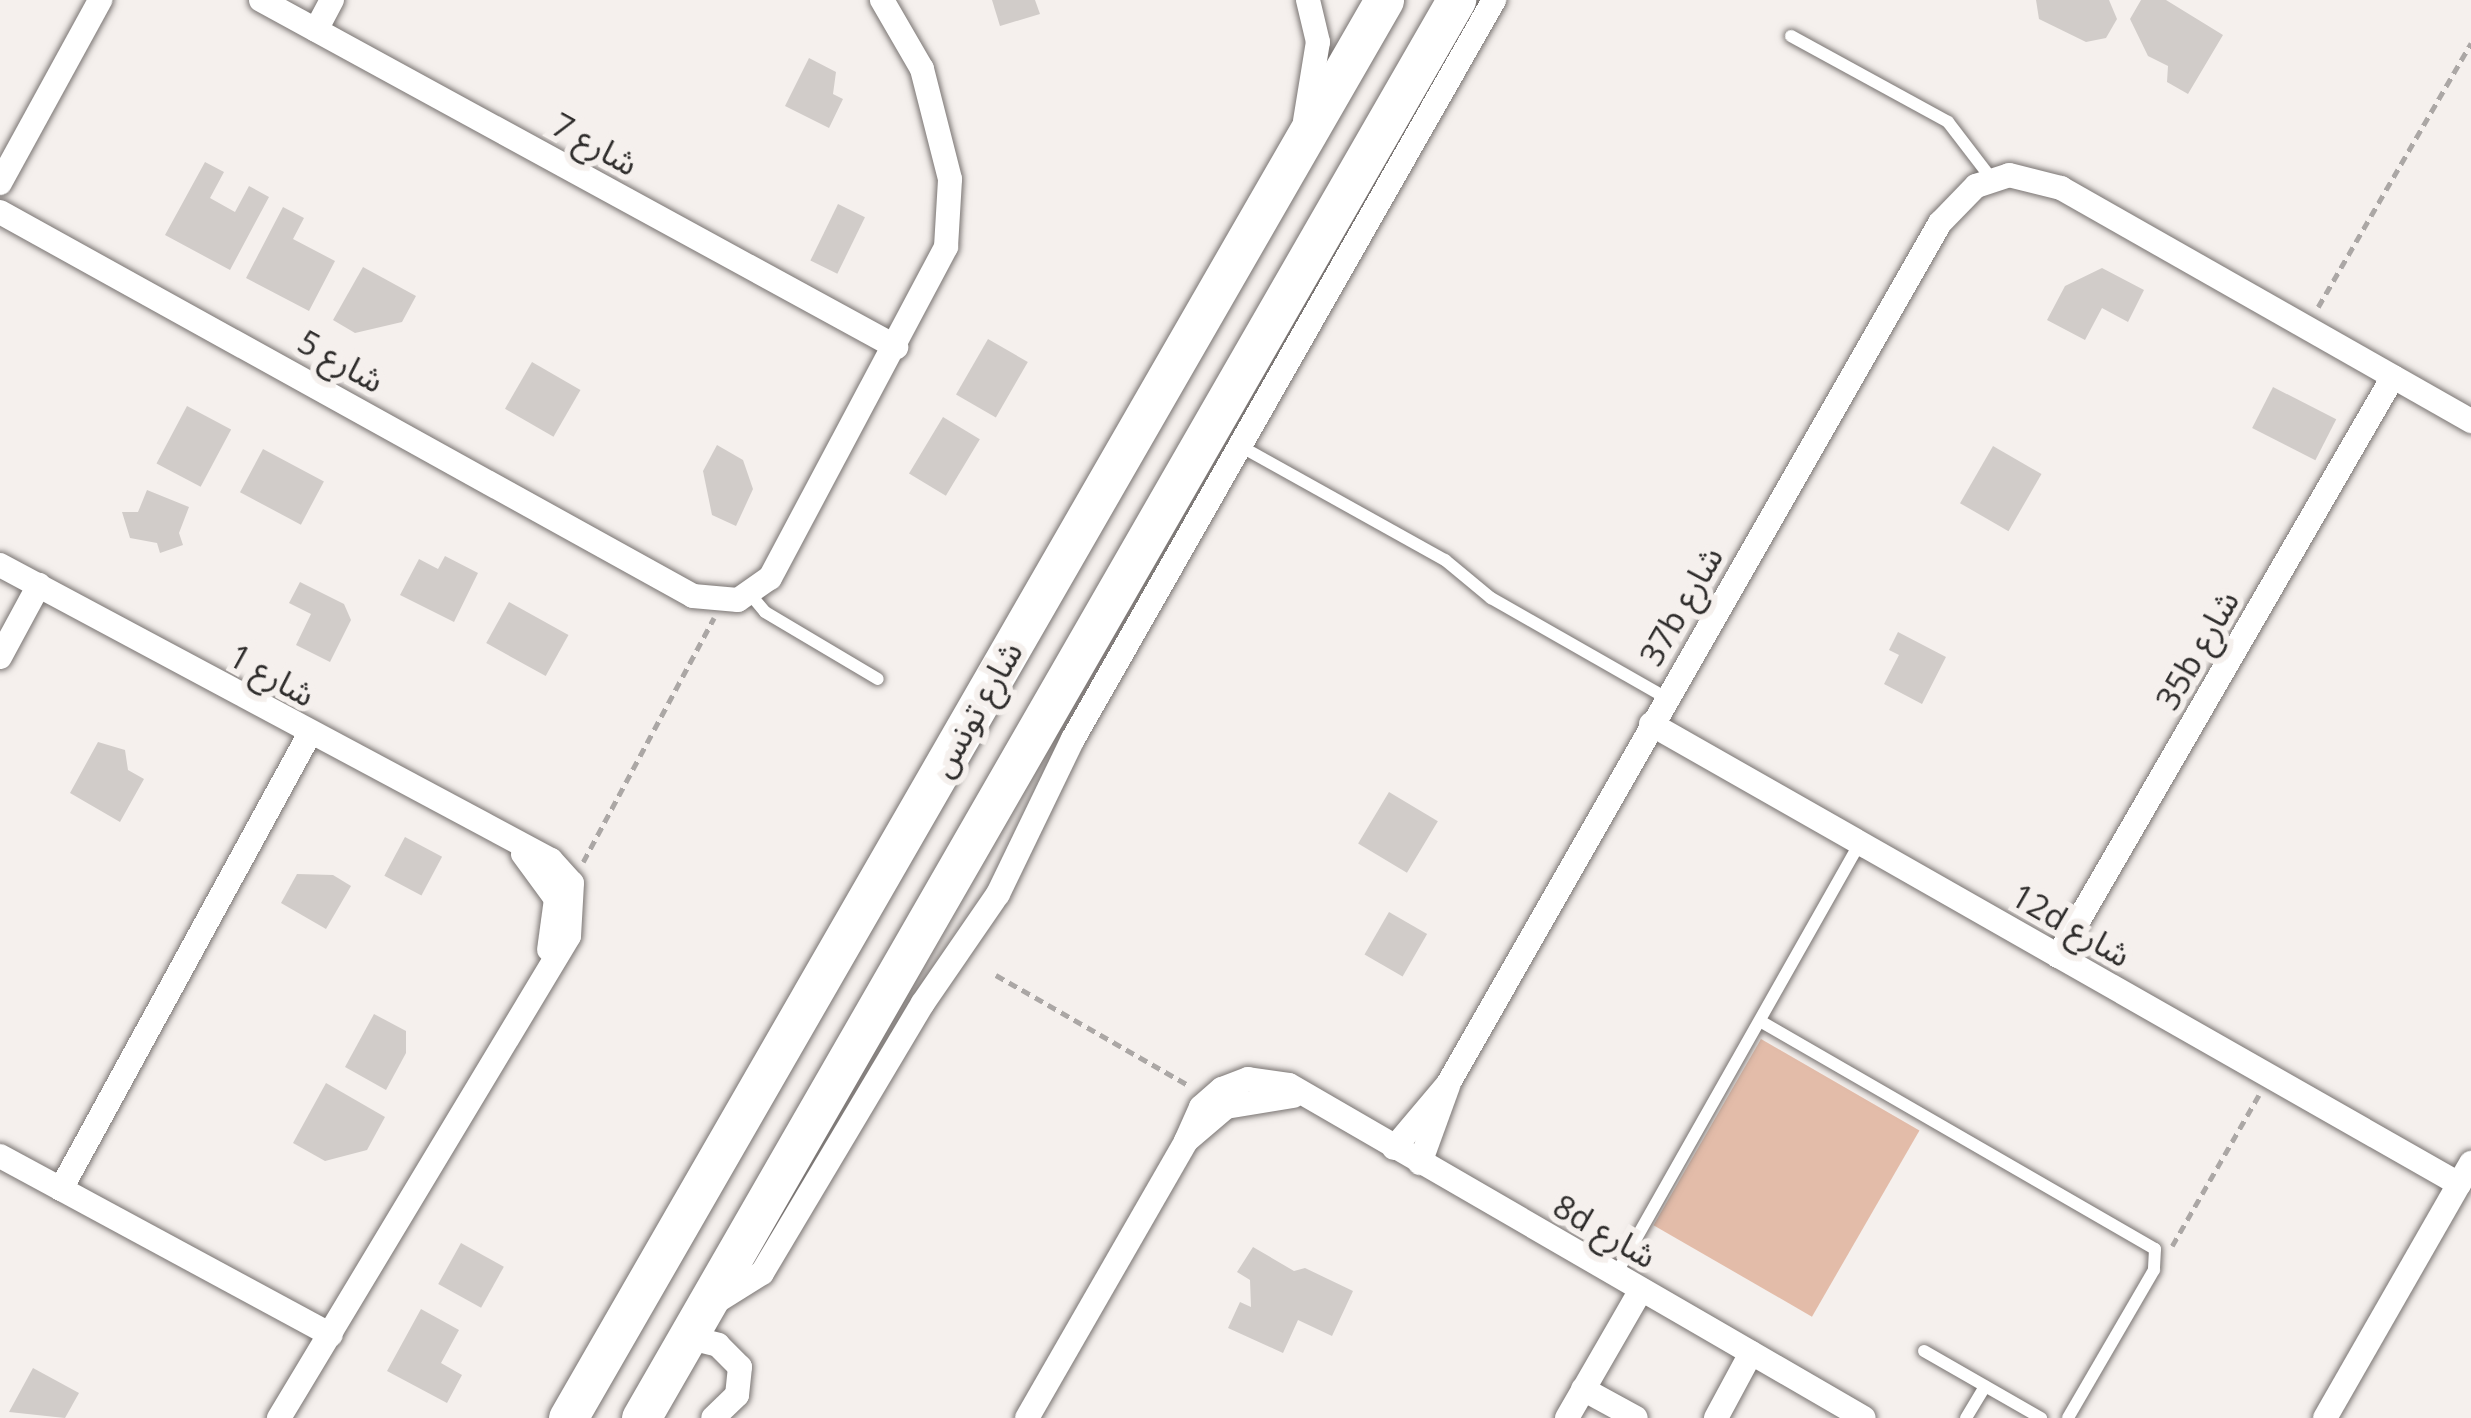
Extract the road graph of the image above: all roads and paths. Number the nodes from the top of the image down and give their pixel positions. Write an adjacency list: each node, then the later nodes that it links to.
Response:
1 (100, 0): 14 (street)
2 (262, 0): 9 (street, شارع 7)
3 (332, 0): 9 (street)
4 (882, 0): 17 (street, شارع 5)
5 (1308, 0): 12 (street)
6 (1384, 0): 12 (main road, شارع تونس)
7 (1456, 0): 52 (main road, شارع تونس)
8 (1494, 0): 20 (street)
9 (316, 30): 17 (street, شارع 7)
10 (1791, 36): 13 (lane)
11 (2471, 43): 16 (path)
12 (1301, 143): 59 (main road, شارع تونس)
13 (1990, 178): 16 (street); 29 (street, 37b شارع)
14 (0, 183)
15 (0, 212): 23 (street, شارع 5)
16 (2306, 327): 18 (street)
17 (896, 346): 21 (street, شارع 5)
18 (2393, 377): 19 (street); 35 (street, 35b شارع)
19 (2471, 421)
20 (1240, 446): 29 (lane); 52 (street)
21 (787, 544): 23 (street, شارع 5); 25 (street, شارع 5)
22 (0, 565): 24 (street, شارع 1)
23 (651, 567): 26 (street, شارع 5)
24 (39, 586): 27 (street); 31 (street, شارع 1)
25 (750, 594): 26 (street); 28 (lane)
26 (722, 603): 34 (path)
27 (0, 657)
28 (878, 679)
29 (1666, 698): 30 (street, 37b شارع)
30 (1651, 724): 32 (street, 12d شارع); 40 (street, 37b شارع)
31 (310, 733): 33 (street, شارع 1); 48 (street)
32 (1860, 843): 35 (street, 12d شارع); 38 (lane)
33 (512, 844): 34 (street, شارع 1); 36 (street, شارع 1)
34 (572, 883): 36 (street, شارع 1)
35 (2058, 956): 39 (street, 12d شارع)
36 (543, 974): 53 (street, شارع 1)
37 (996, 975): 42 (path)
38 (1760, 1021): 49 (lane); 50 (lane)
39 (2270, 1077): 47 (street, 12d شارع); 49 (path)
40 (1448, 1084): 44 (street, 37b شارع); 46 (street, 37b شارع)
41 (1239, 1091): 42 (street); 43 (street); 44 (street, 8d شارع)
42 (1210, 1097): 43 (street)
43 (1186, 1142): 62 (street)
44 (1394, 1148): 46 (street, 8d شارع)
45 (0, 1156): 48 (street)
46 (1420, 1163): 50 (street, 8d شارع)
47 (2465, 1173): 70 (street)
48 (61, 1190): 53 (street)
49 (2154, 1270): 69 (lane)
50 (1616, 1275): 51 (street, 8d شارع)
51 (1641, 1290): 55 (street, 8d شارع); 57 (street)
52 (696, 1323): 60 (main road, شارع تونس); 61 (street)
53 (331, 1336): 58 (street, شارع 1)
54 (1924, 1351): 56 (lane)
55 (1751, 1353): 65 (street); 66 (street, 8d شارع)
56 (1985, 1386): 67 (lane); 68 (lane)
57 (1583, 1389): 63 (street); 64 (street)
58 (280, 1418)
59 (568, 1418)
60 (641, 1418)
61 (713, 1418)
62 (1027, 1418)
63 (1567, 1418)
64 (1636, 1418)
65 (1716, 1418)
66 (1864, 1418)
67 (1966, 1418)
68 (2041, 1418)
69 (2068, 1418)
70 (2325, 1418)

